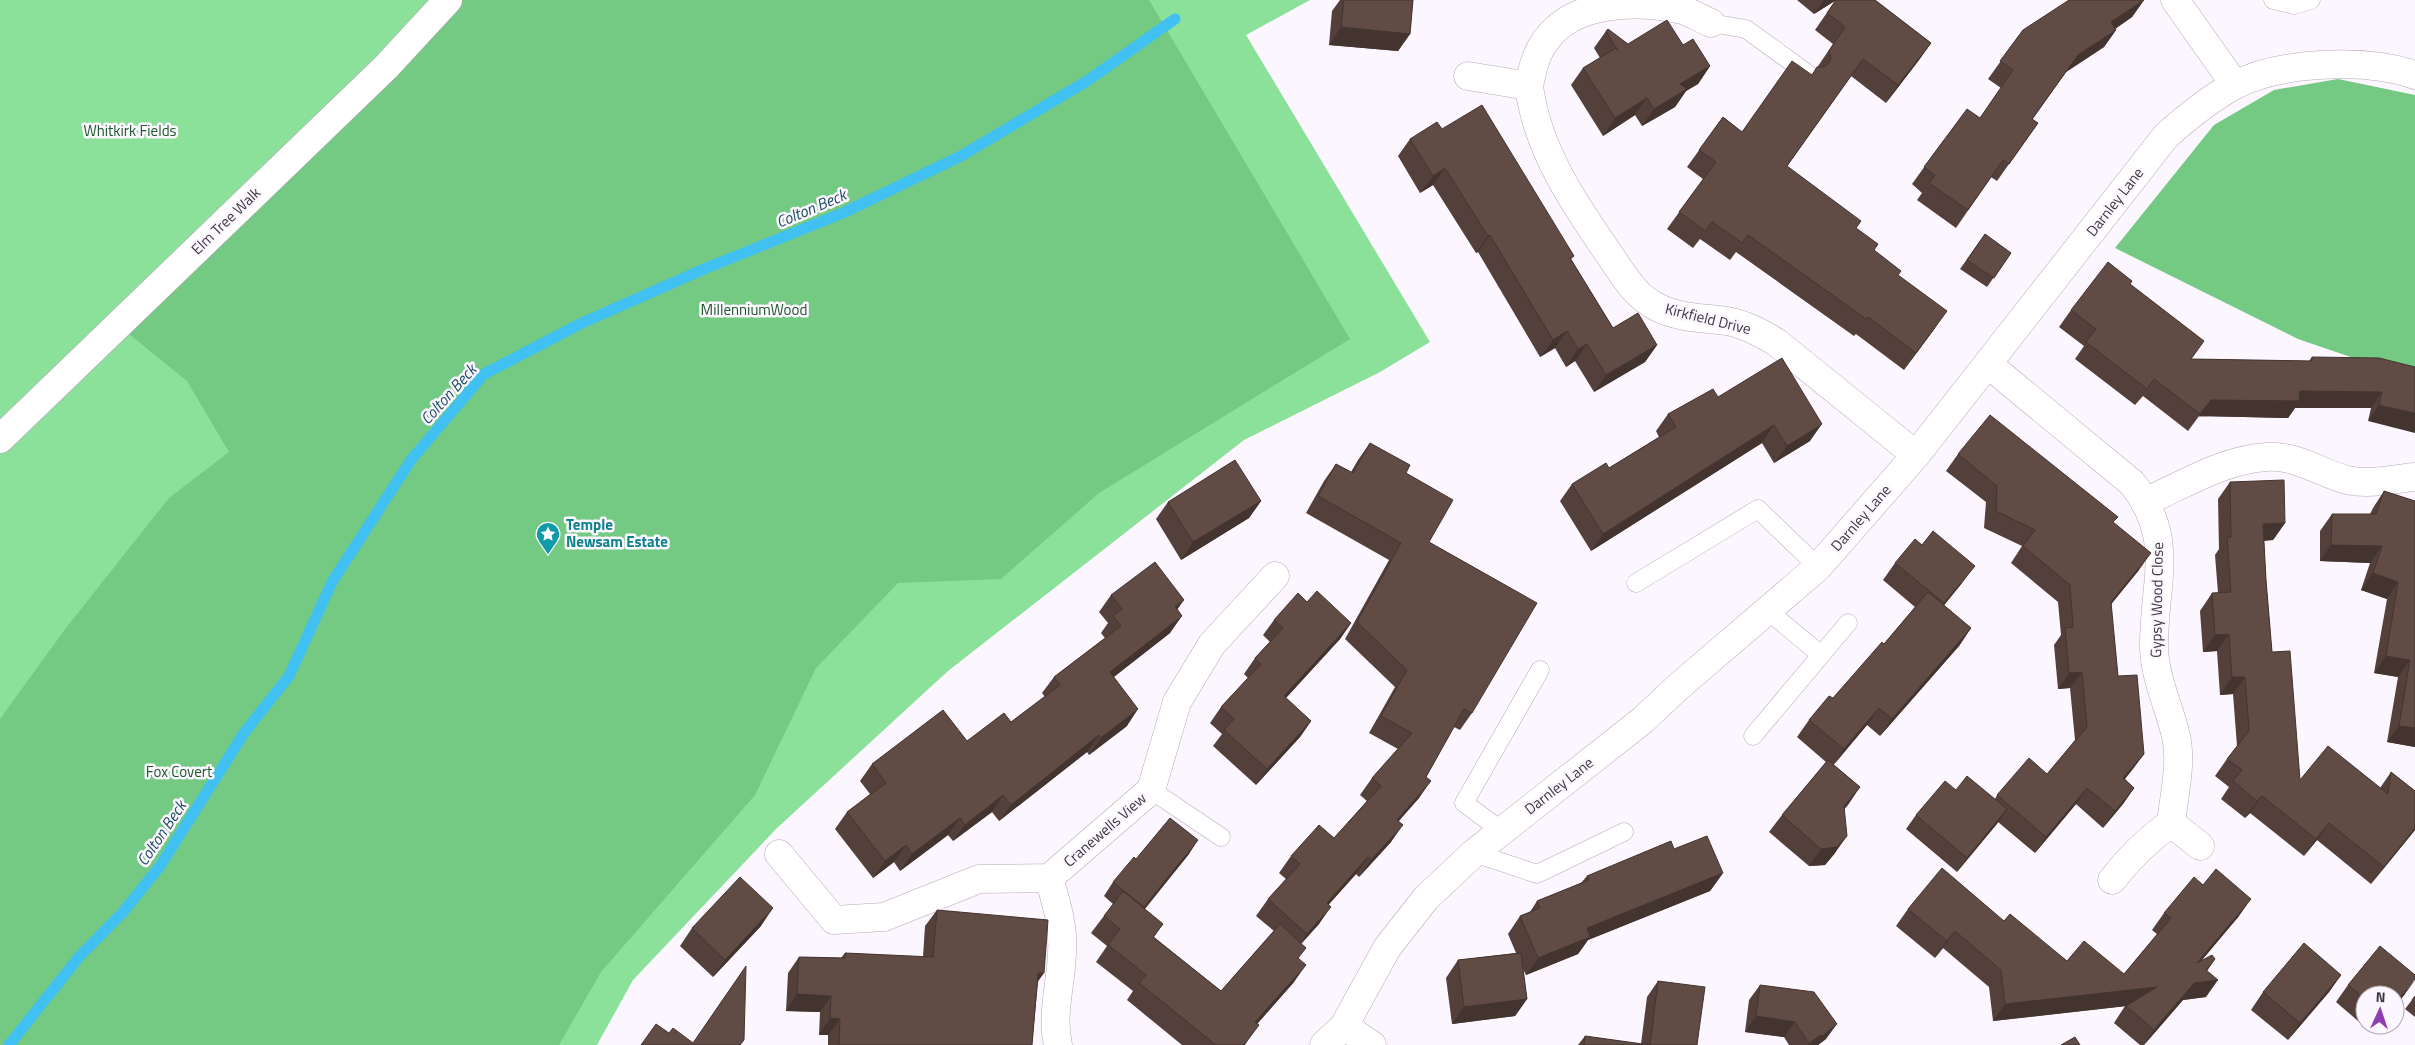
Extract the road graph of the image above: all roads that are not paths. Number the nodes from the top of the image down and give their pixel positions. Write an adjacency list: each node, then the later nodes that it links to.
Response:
1 (448, 0): 13 (street, Elm Tree Walk)
2 (2175, 0): 10 (street)
3 (2273, 0): 4 (lane)
4 (2311, 0)
5 (1594, 3): 6 (street, Kirkfield Drive); 11 (street, Kirkfield Drive)
6 (1711, 23): 7 (lane)
7 (1808, 74)
8 (2415, 75): 10 (street, Darnley Lane)
9 (1468, 76): 11 (street)
10 (2234, 85): 12 (street, Darnley Lane)
11 (1529, 86): 14 (street, Kirkfield Drive)
12 (1989, 365): 14 (street, Darnley Lane); 16 (street, Gypsy Wood Close)
13 (0, 439)
14 (1916, 455): 17 (street, Darnley Lane)
15 (2415, 477): 16 (street)
16 (2147, 501): 26 (street, Gypsy Wood Close)
17 (1818, 567): 19 (lane); 20 (street, Darnley Lane)
18 (1275, 576): 25 (street, Cranewells View)
19 (1636, 583)
20 (1767, 610): 22 (lane); 27 (street, Darnley Lane)
21 (1848, 623): 22 (lane)
22 (1822, 654): 24 (lane)
23 (1540, 670): 27 (lane)
24 (1753, 736)
25 (1151, 790): 29 (lane); 33 (street, Cranewells View)
26 (2171, 824): 30 (street); 34 (street)
27 (1502, 831): 31 (street, Darnley Lane)
28 (1624, 832): 31 (lane)
29 (1221, 837)
30 (2200, 846)
31 (1474, 853): 35 (street, Darnley Lane)
32 (779, 854): 33 (street, Cranewells View)
33 (1049, 878): 36 (street, Cranewells View)
34 (2112, 880)
35 (1344, 1026): 37 (street, Darnley Lane); 38 (street)
36 (1058, 1045)
37 (1324, 1045)
38 (1372, 1045)

